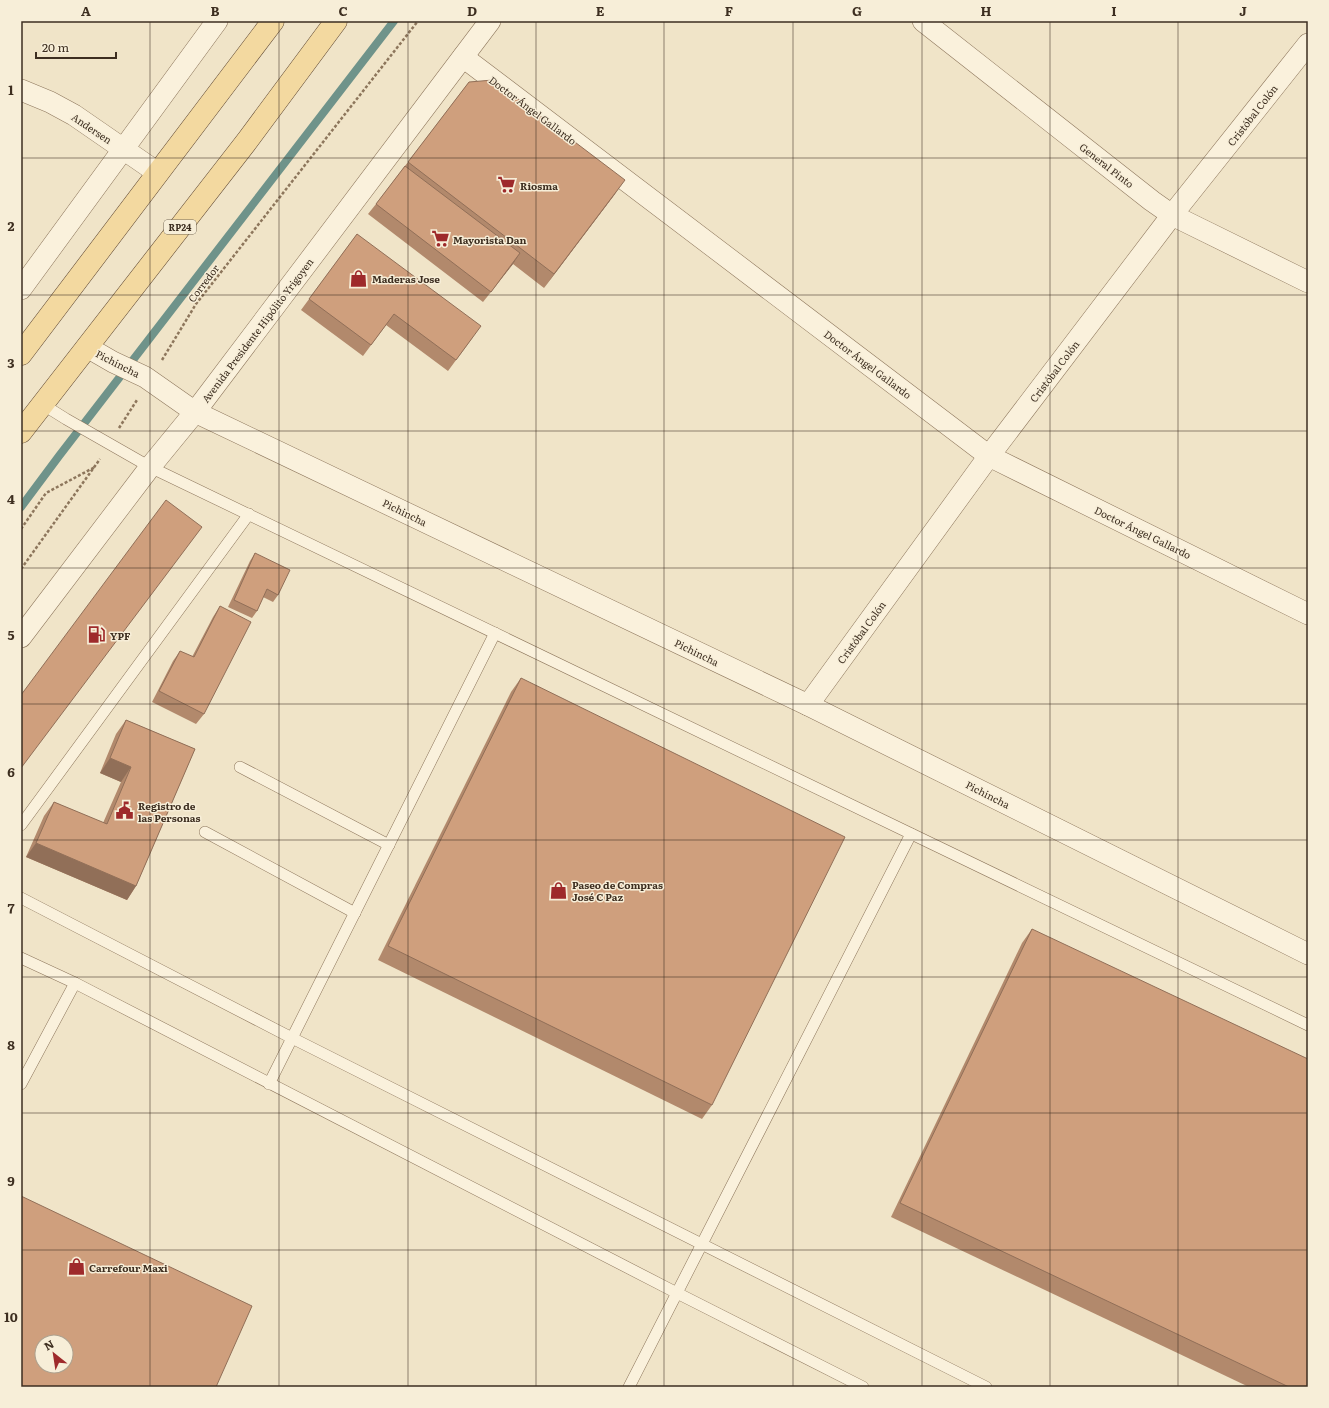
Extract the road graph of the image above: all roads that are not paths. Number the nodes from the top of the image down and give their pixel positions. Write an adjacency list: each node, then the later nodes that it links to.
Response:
1 (216, 21): 9 (street)
2 (273, 21): 10 (main road)
3 (336, 21): 14 (main road, RP24)
4 (490, 21): 7 (street, Avenida Presidente Hipólito Yrigoyen)
5 (923, 21): 11 (street, General Pinto)
6 (1308, 44): 11 (street, Cristóbal Colón)
7 (463, 57): 17 (street, Avenida Presidente Hipólito Yrigoyen); 19 (street, Doctor Ángel Gallardo)
8 (21, 90): 9 (street, Andersen)
9 (123, 149): 10 (street, Andersen); 13 (street)
10 (158, 173): 15 (main road)
11 (1172, 215): 12 (street, General Pinto); 19 (street, Cristóbal Colón)
12 (1308, 282)
13 (21, 289)
14 (87, 347): 16 (main road, RP24); 17 (street, Pichincha)
15 (21, 354)
16 (42, 404): 18 (main road, RP24); 20 (lane)
17 (195, 412): 20 (street, Avenida Presidente Hipólito Yrigoyen); 25 (street, Pichincha)
18 (21, 432)
19 (989, 456): 22 (street, Doctor Ángel Gallardo); 25 (street, Cristóbal Colón)
20 (150, 467): 21 (lane); 24 (street, Avenida Presidente Hipólito Yrigoyen)
21 (249, 514): 23 (lane); 27 (lane)
22 (1308, 614)
23 (496, 633): 29 (lane); 30 (lane)
24 (21, 637)
25 (808, 705): 33 (street, Pichincha)
26 (240, 767): 30 (lane)
27 (21, 825)
28 (205, 832): 32 (lane)
29 (911, 834): 36 (lane); 40 (lane)
30 (389, 845): 32 (lane)
31 (21, 898): 37 (lane)
32 (355, 914): 37 (lane)
33 (1308, 954)
34 (21, 958): 35 (lane)
35 (75, 983): 38 (lane); 39 (lane)
36 (1308, 1025)
37 (292, 1038): 39 (lane); 40 (lane)
38 (21, 1084)
39 (270, 1084): 41 (lane)
40 (701, 1244): 41 (lane); 44 (lane)
41 (676, 1293): 42 (lane); 43 (lane)
42 (629, 1387)
43 (863, 1387)
44 (986, 1387)

